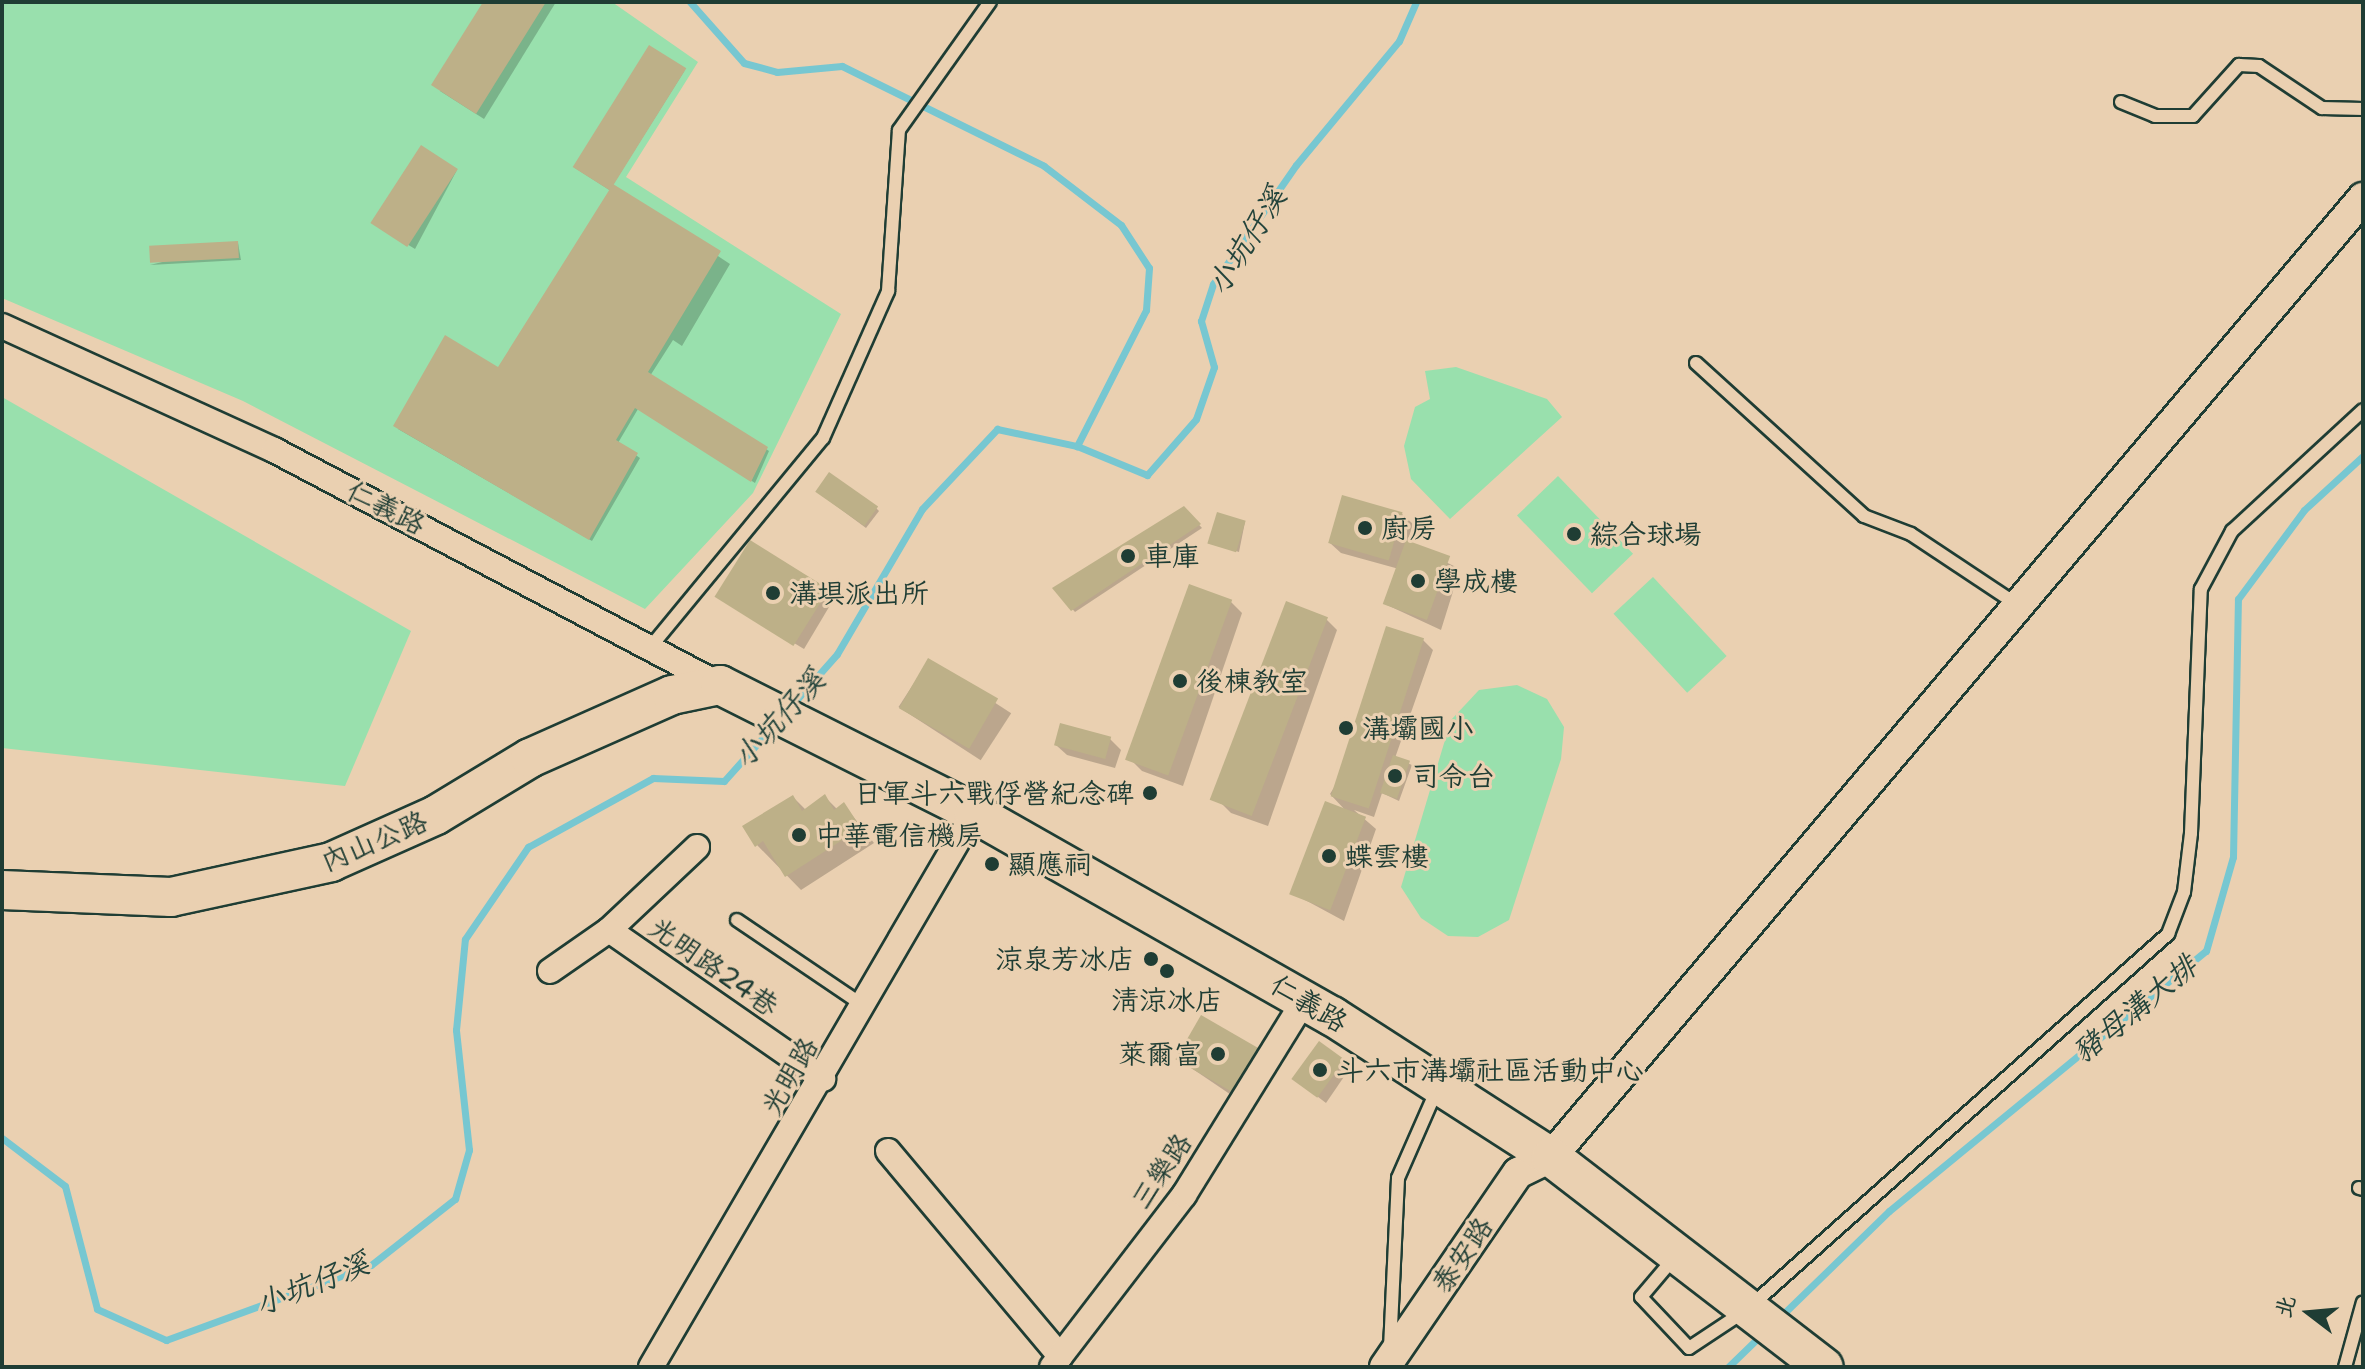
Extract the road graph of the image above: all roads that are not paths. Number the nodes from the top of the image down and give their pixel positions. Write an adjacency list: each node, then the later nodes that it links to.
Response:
1 (990, 2): 9 (lane)
2 (2121, 102): 3 (lane)
3 (2363, 109)
4 (2363, 198): 8 (street)
5 (2, 326): 9 (street, 仁義路)
6 (1696, 363): 8 (lane)
7 (2363, 410): 25 (lane)
8 (2018, 605): 22 (street)
9 (653, 644): 10 (street, 仁義路)
10 (720, 685): 11 (main road, 仁義路); 13 (main road, 內山公路)
11 (974, 813): 17 (main road, 仁義路); 18 (street, 光明路)
12 (697, 847): 15 (street, 光明路24巷)
13 (2, 890)
14 (737, 920): 18 (lane)
15 (609, 930): 16 (street, 光明路24巷); 19 (street, 光明路24巷)
16 (550, 971)
17 (1305, 999): 20 (main road, 仁義路); 27 (street, 三樂路)
18 (864, 1006): 19 (street, 光明路)
19 (823, 1079): 29 (street, 光明路)
20 (1440, 1082): 22 (main road, 仁義路); 28 (lane)
21 (888, 1151): 27 (street)
22 (1551, 1157): 23 (main road, 仁義路); 28 (street, 泰安路)
23 (1676, 1256): 25 (main road, 仁義路); 25 (lane)
24 (2363, 1302): 26 (lane)
25 (1745, 1311): 30 (main road, 仁義路)
26 (2357, 1346): 31 (lane)
27 (1056, 1362)
28 (1388, 1363)
29 (651, 1367)
30 (1824, 1367)
31 (2345, 1367)

